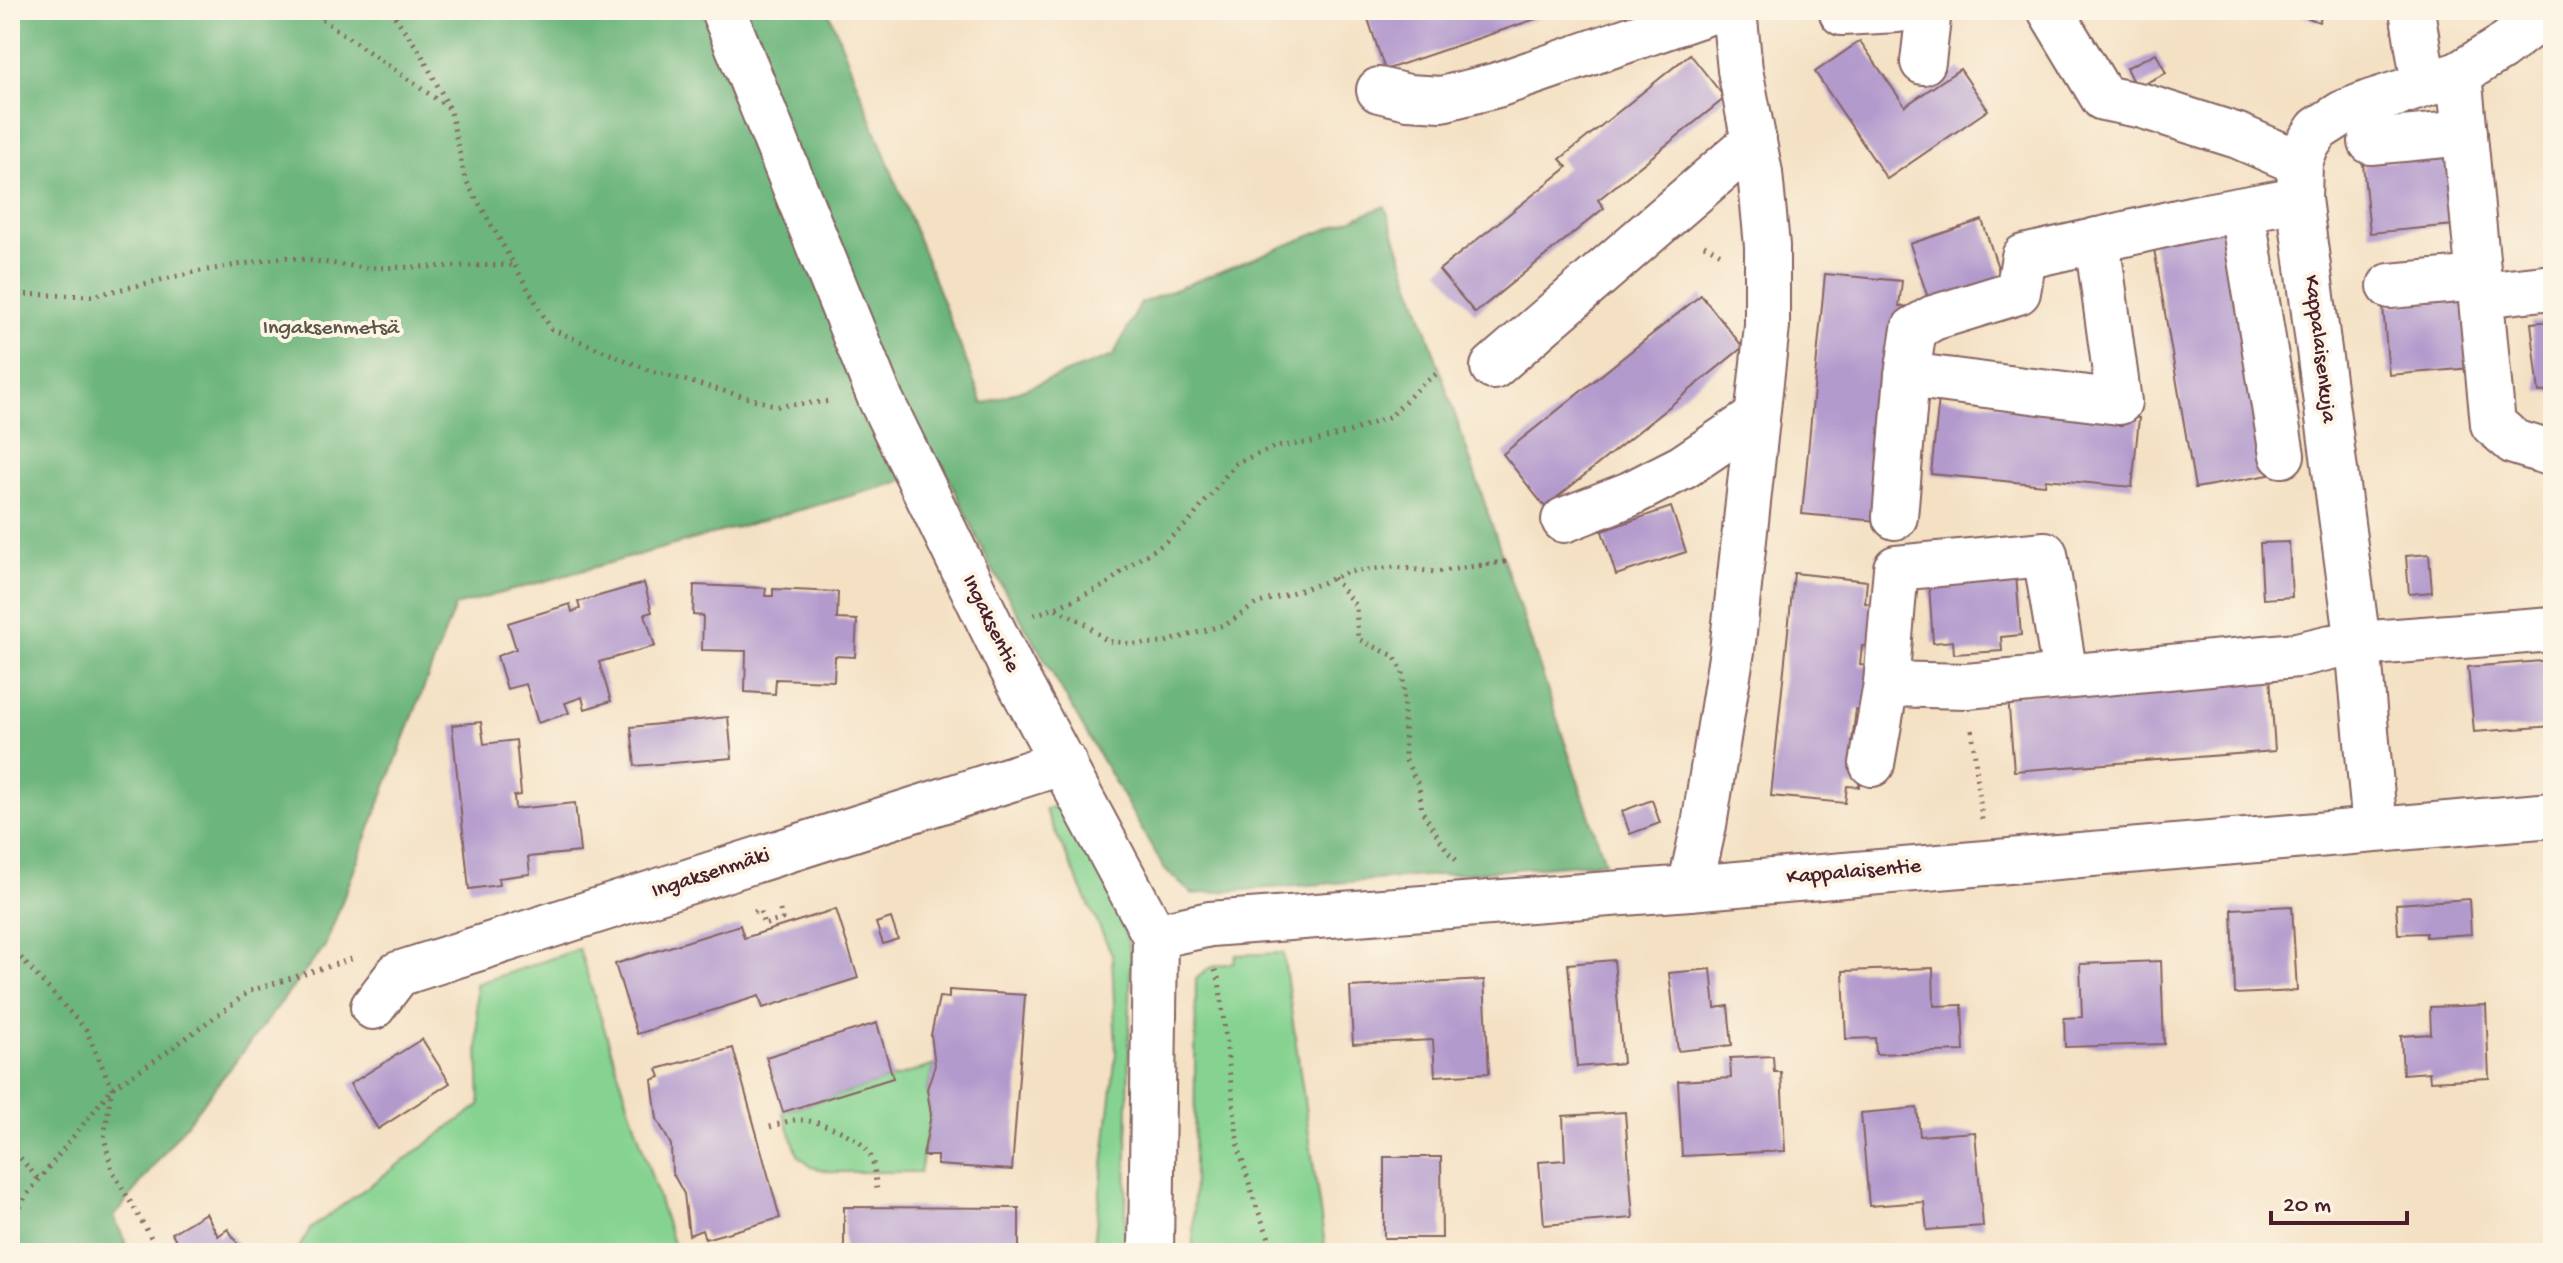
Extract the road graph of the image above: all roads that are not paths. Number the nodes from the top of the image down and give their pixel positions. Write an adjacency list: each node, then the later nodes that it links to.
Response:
1 (723, 10): 33 (street, Ingaksentie)
2 (1715, 10): 12 (street)
3 (1734, 10): 14 (street)
4 (1898, 10): 8 (street)
5 (1929, 10): 10 (street)
6 (2050, 10): 16 (street)
7 (2412, 10): 11 (street)
8 (1842, 13)
9 (2541, 21): 11 (street)
10 (1923, 62)
11 (2442, 80): 13 (street); 16 (street)
12 (1379, 90)
13 (2465, 133): 15 (street); 20 (street)
14 (1754, 141): 22 (street); 24 (street)
15 (2371, 142)
16 (2300, 181): 17 (street); 30 (street, Kappalaisenkuja)
17 (2242, 210): 18 (street); 26 (street)
18 (2097, 240): 23 (street); 23 (street)
19 (2390, 286): 20 (street)
20 (2480, 286): 21 (street); 25 (street)
21 (2553, 287)
22 (1493, 367)
23 (1907, 375): 27 (street)
24 (1757, 417): 28 (street); 37 (street)
25 (2553, 454)
26 (2282, 455)
27 (1895, 517)
28 (1564, 520)
29 (2553, 629): 30 (street)
30 (2358, 644): 31 (street); 36 (street, Kappalaisenkuja)
31 (2065, 675): 32 (street); 32 (street)
32 (1886, 684): 34 (street)
33 (1064, 762): 38 (street, Ingaksentie); 39 (street, Ingaksenmäki)
34 (1872, 764)
35 (2553, 815): 36 (street, Kappalaisentie)
36 (2375, 829): 37 (street, Kappalaisentie)
37 (1690, 888): 38 (street, Kappalaisentie)
38 (1155, 936): 40 (street, Ingaksentie)
39 (373, 1007)
40 (1151, 1253)

